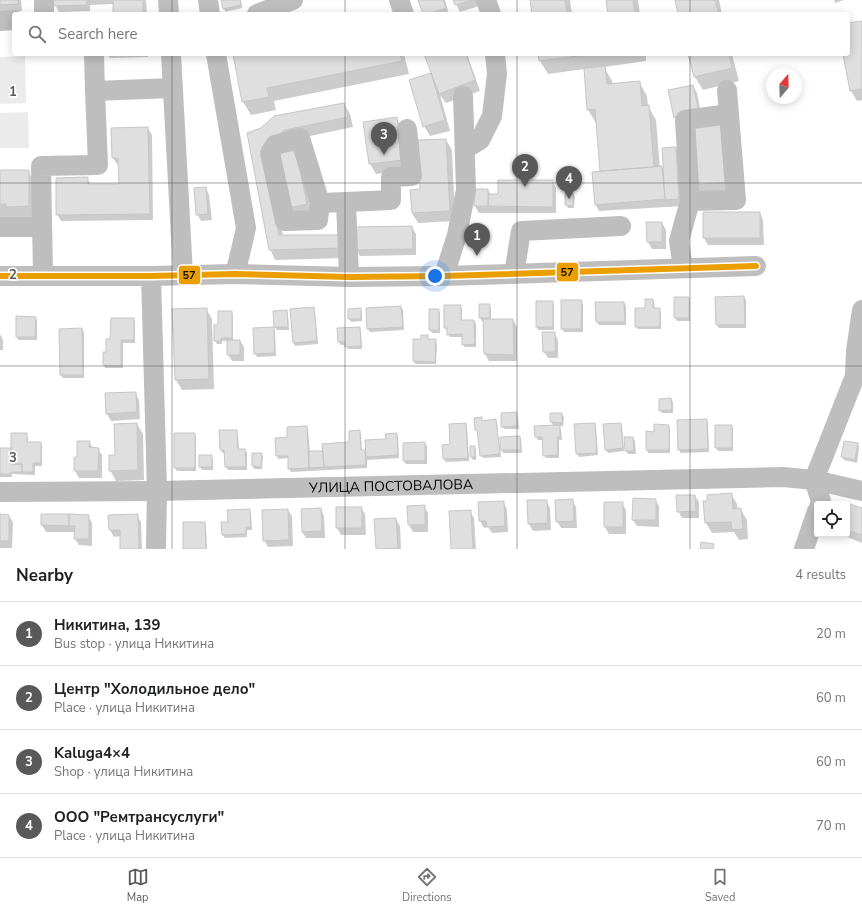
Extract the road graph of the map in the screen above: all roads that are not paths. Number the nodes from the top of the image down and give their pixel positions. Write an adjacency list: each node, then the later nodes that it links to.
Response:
1 (44, 0): 7 (street)
2 (168, 0): 8 (street)
3 (208, 0): 9 (street)
4 (293, 0): 10 (street)
5 (399, 0): 11 (street)
6 (486, 0): 12 (street)
7 (44, 12)
8 (169, 12)
9 (210, 12)
10 (262, 12)
11 (403, 12)
12 (490, 12)
13 (12, 20): 14 (street)
14 (0, 21)
15 (94, 56): 21 (street)
16 (171, 56): 19 (street)
17 (216, 56): 35 (street)
18 (495, 56): 25 (street)
19 (172, 88): 21 (street); 34 (street)
20 (727, 90): 23 (street)
21 (95, 91): 31 (street)
22 (462, 96): 25 (street)
23 (729, 114): 26 (street); 26 (street)
24 (407, 129): 27 (street)
25 (465, 149): 40 (street)
26 (690, 201): 33 (street)
27 (346, 202): 28 (street); 41 (street)
28 (320, 203)
29 (621, 226): 36 (street)
30 (0, 227): 31 (street)
31 (42, 227): 37 (street)
32 (756, 266): 33 (street)
33 (683, 268): 36 (street)
34 (183, 274): 35 (street); 39 (street)
35 (234, 274): 41 (street)
36 (514, 274): 40 (street)
37 (43, 275): 38 (street); 39 (street)
38 (0, 276)
39 (151, 276): 45 (street)
40 (444, 276): 41 (street)
41 (349, 277)
42 (862, 310): 43 (street)
43 (859, 375): 44 (street)
44 (814, 480): 45 (street, УЛИЦА ПОСТОВАЛОВА); 46 (street, УЛИЦА ПОСТОВАЛОВА); 48 (street)
45 (157, 491): 47 (street, УЛИЦА ПОСТОВАЛОВА); 50 (street)
46 (862, 491)
47 (0, 492)
48 (821, 501)
49 (814, 520): 51 (street)
50 (156, 549)
51 (804, 549)

